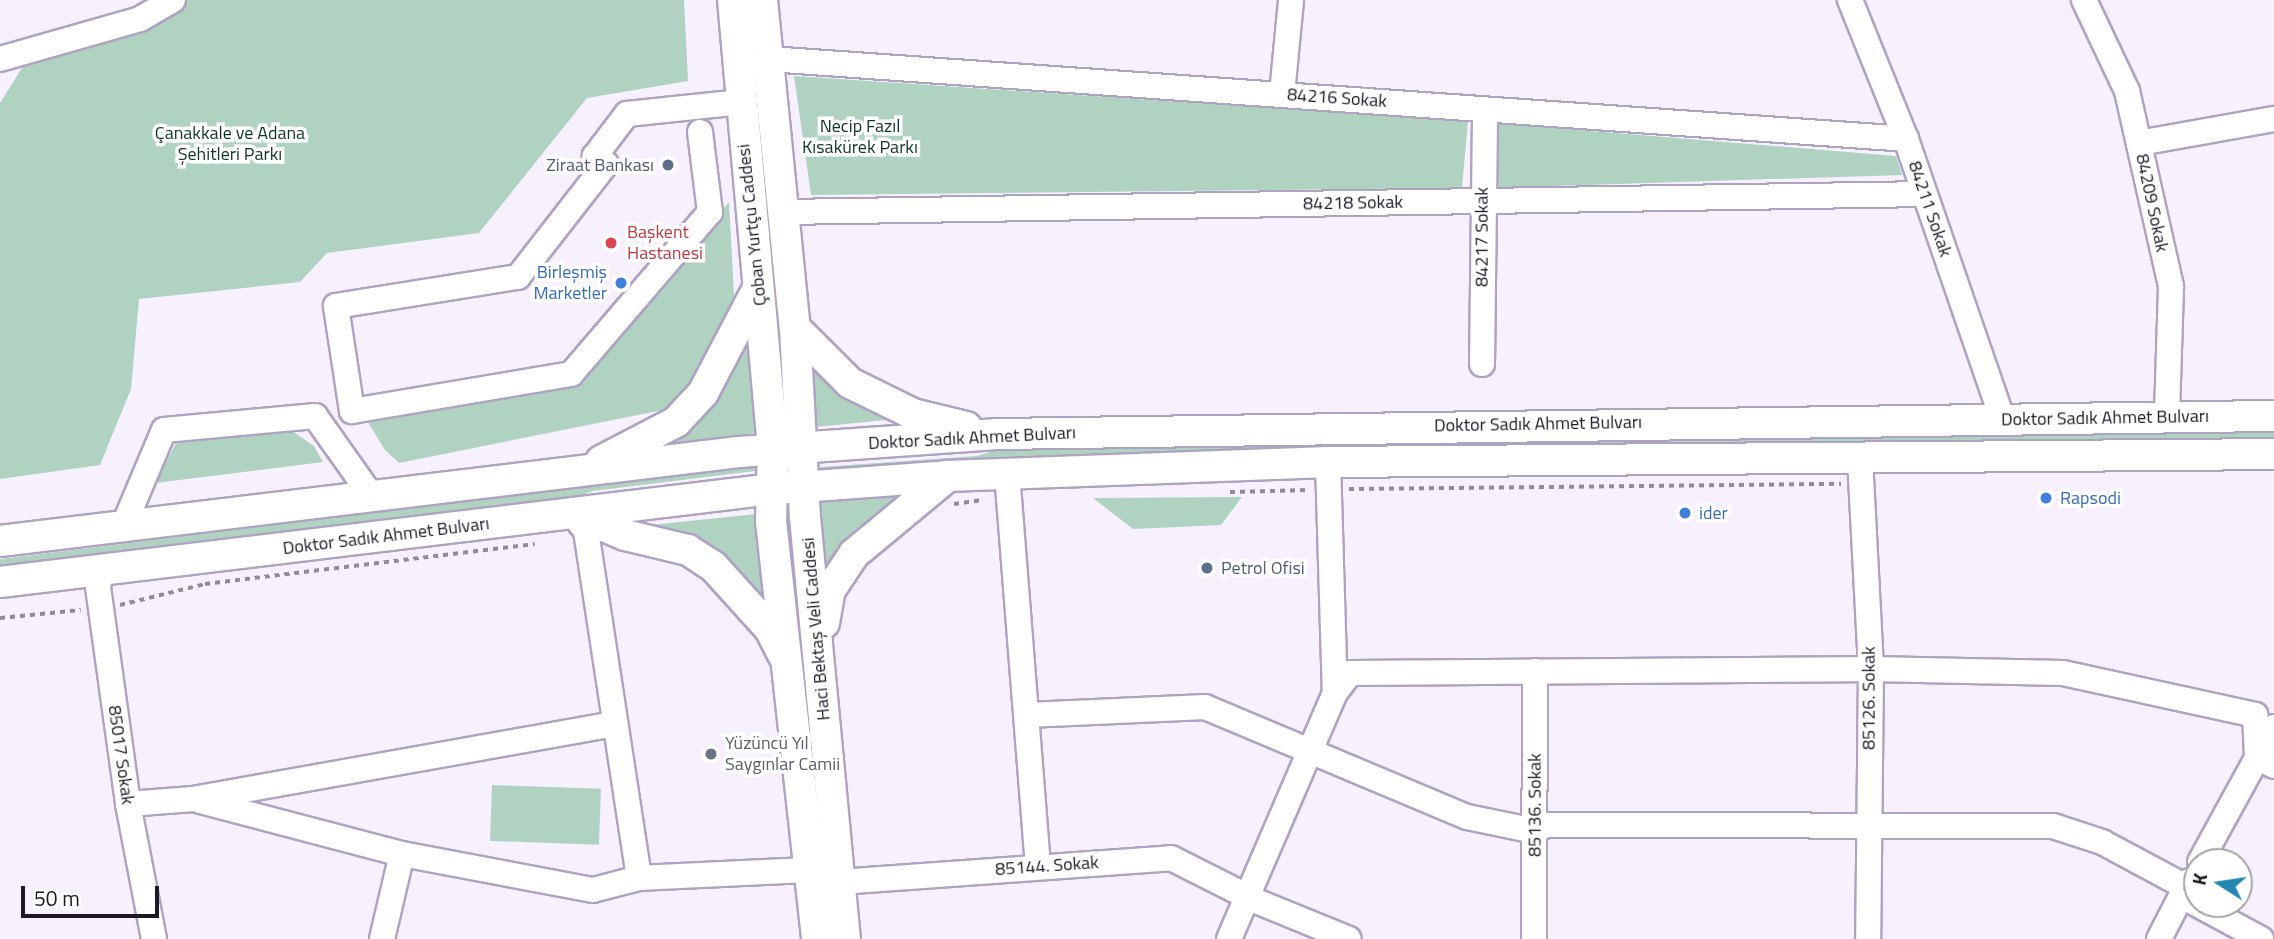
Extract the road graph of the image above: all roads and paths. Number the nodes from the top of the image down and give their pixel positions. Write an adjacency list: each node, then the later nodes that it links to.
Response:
1 (173, 0): 7 (street)
2 (733, 0): 10 (main road, Çoban Yurtçu Caddesi)
3 (762, 0): 8 (main road, Çoban Yurtçu Caddesi)
4 (1291, 0): 9 (street)
5 (1850, 0): 14 (street, 84211 Sokak)
6 (2084, 0): 15 (street, 84209 Sokak)
7 (0, 59)
8 (769, 60): 9 (street, 84216 Sokak); 18 (main road, Çoban Yurtçu Caddesi)
9 (1282, 94): 11 (street, 84216 Sokak)
10 (741, 102): 13 (street); 19 (main road, Çoban Yurtçu Caddesi)
11 (1485, 110): 14 (street, 84216 Sokak); 17 (street, 84217 Sokak)
12 (2274, 119): 15 (street)
13 (700, 132)
14 (1906, 139): 16 (street, 84211 Sokak)
15 (2139, 143): 23 (street, 84209 Sokak)
16 (1923, 194): 17 (street, 84218 Sokak); 24 (street, 84211 Sokak)
17 (1482, 201): 18 (street, 84218 Sokak); 21 (street, 84217 Sokak)
18 (783, 212): 20 (main road, Çoban Yurtçu Caddesi)
19 (759, 286): 27 (main road, Çoban Yurtçu Caddesi); 30 (main road)
20 (795, 328): 25 (main road); 26 (main road, Çoban Yurtçu Caddesi)
21 (1482, 365)
22 (2274, 416): 23 (main road, Doktor Sadık Ahmet Bulvarı)
23 (2167, 417): 24 (main road, Doktor Sadık Ahmet Bulvarı)
24 (2003, 420): 25 (main road, Doktor Sadık Ahmet Bulvarı)
25 (997, 434): 26 (main road, Doktor Sadık Ahmet Bulvarı)
26 (804, 449): 27 (main road, Doktor Sadık Ahmet Bulvarı); 34 (main road, Haci Bektaş Veli Caddesi)
27 (773, 450): 30 (main road); 36 (main road, Çoban Yurtçu Caddesi)
28 (2274, 454): 29 (main road, Doktor Sadık Ahmet Bulvarı)
29 (1860, 458): 32 (main road, Doktor Sadık Ahmet Bulvarı); 51 (street, 85126. Sokak)
30 (579, 472): 38 (main road)
31 (948, 476): 34 (main road, Doktor Sadık Ahmet Bulvarı); 35 (main road, Doktor Sadık Ahmet Bulvarı); 49 (main road)
32 (1328, 476): 33 (path); 35 (main road, Doktor Sadık Ahmet Bulvarı); 37 (path); 53 (street)
33 (1845, 484)
34 (805, 486): 36 (main road, Doktor Sadık Ahmet Bulvarı); 49 (main road, Haci Bektaş Veli Caddesi)
35 (1001, 486): 39 (path); 54 (street)
36 (773, 489): 40 (main road, Doktor Sadık Ahmet Bulvarı); 50 (main road, Haci Bektaş Veli Caddesi)
37 (1244, 491)
38 (373, 498): 41 (main road); 41 (street)
39 (943, 505)
40 (572, 513): 44 (main road, Doktor Sadık Ahmet Bulvarı); 50 (main road); 56 (street)
41 (123, 527): 42 (main road)
42 (0, 541)
43 (546, 542): 46 (path)
44 (101, 570): 45 (main road, Doktor Sadık Ahmet Bulvarı); 60 (street, 85017 Sokak)
45 (0, 582)
46 (121, 604)
47 (83, 609): 48 (path)
48 (0, 618)
49 (818, 653): 69 (main road, Haci Bektaş Veli Caddesi)
50 (791, 669): 66 (main road, Haci Bektaş Veli Caddesi)
51 (1871, 669): 52 (street); 55 (street); 61 (street, 85126. Sokak)
52 (1535, 671): 53 (street); 62 (street, 85136. Sokak)
53 (1335, 693): 57 (street)
54 (1028, 715): 57 (street); 65 (street)
55 (2268, 718): 58 (street)
56 (614, 724): 59 (street); 68 (street)
57 (1314, 751): 62 (street); 71 (street)
58 (2266, 761): 63 (street)
59 (192, 799): 60 (street); 64 (street)
60 (128, 804): 73 (street, 85017 Sokak)
61 (1868, 827): 62 (street); 67 (street); 80 (street, 85126. Sokak)
62 (1535, 831): 79 (street, 85136. Sokak)
63 (2209, 848)
64 (402, 854): 68 (street); 74 (street)
65 (1038, 867): 69 (street, 85144. Sokak); 71 (street, 85144. Sokak)
66 (811, 870): 68 (street); 75 (main road, Haci Bektaş Veli Caddesi)
67 (2183, 874)
68 (639, 878)
69 (839, 882): 76 (main road, Haci Bektaş Veli Caddesi)
70 (2183, 892): 81 (street)
71 (1248, 894): 77 (street); 78 (street, 85144. Sokak)
72 (2222, 918): 82 (street)
73 (153, 939)
74 (382, 939)
75 (817, 939)
76 (845, 939)
77 (1229, 939)
78 (1349, 939)
79 (1534, 939)
80 (1868, 939)
81 (2159, 939)
82 (2261, 939)

